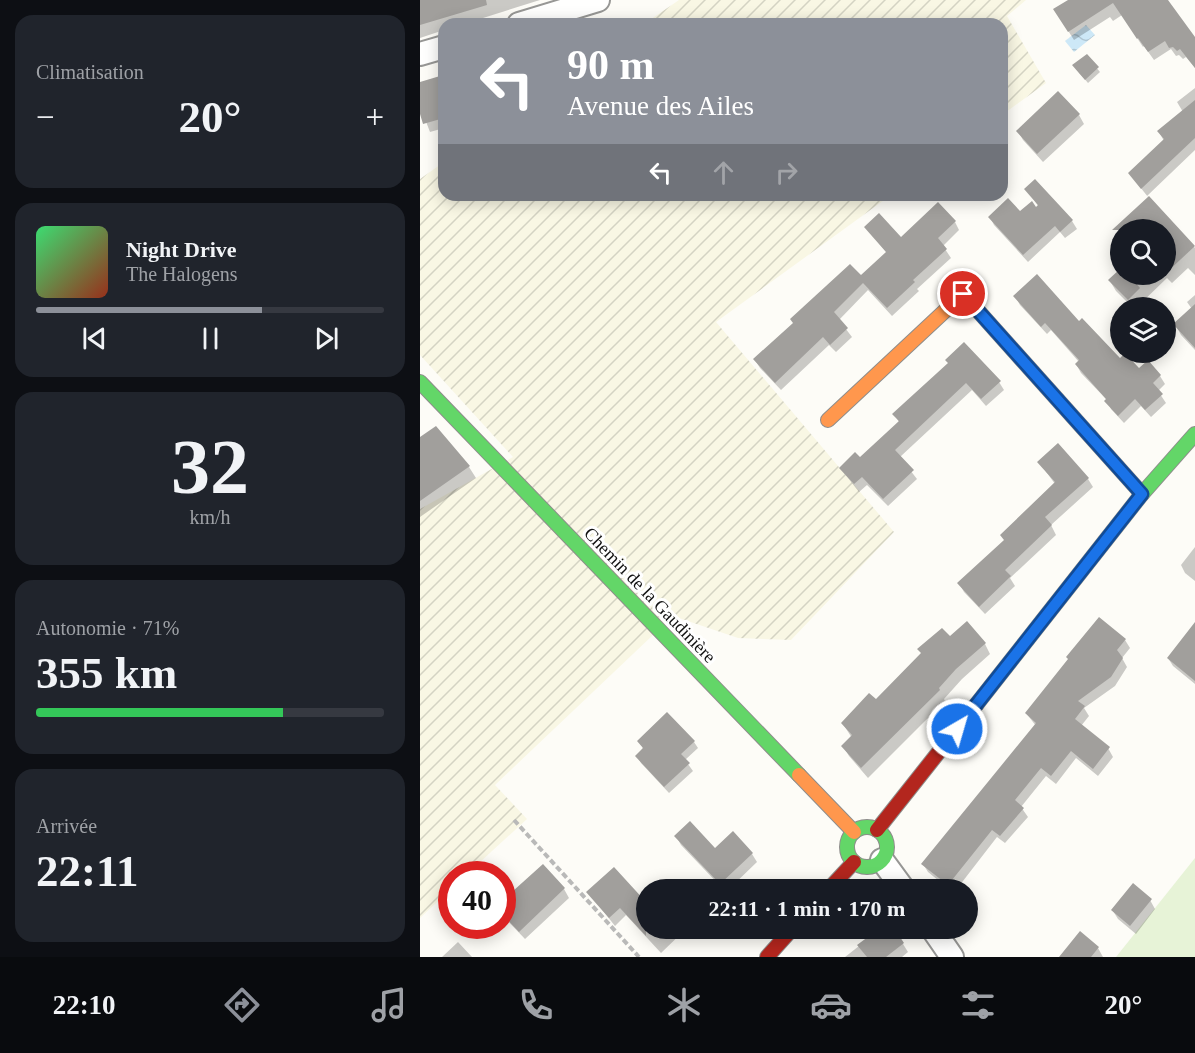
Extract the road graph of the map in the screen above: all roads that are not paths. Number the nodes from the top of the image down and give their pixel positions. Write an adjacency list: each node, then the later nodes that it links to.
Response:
1 (598, 0): 2 (street)
2 (539, 18)
3 (438, 49): 4 (street)
4 (420, 54)
5 (420, 382): 10 (street, Chemin de la Gaudinière)
6 (828, 420): 8 (street)
7 (1195, 434): 8 (street)
8 (1142, 494): 9 (street)
9 (877, 830): 10 (street); 11 (street)
10 (854, 832): 12 (street)
11 (882, 860): 12 (street); 14 (street)
12 (854, 862): 13 (street)
13 (838, 879)
14 (896, 879)
15 (783, 939): 17 (street)
16 (940, 939): 18 (street)
17 (767, 957)
18 (952, 957)

